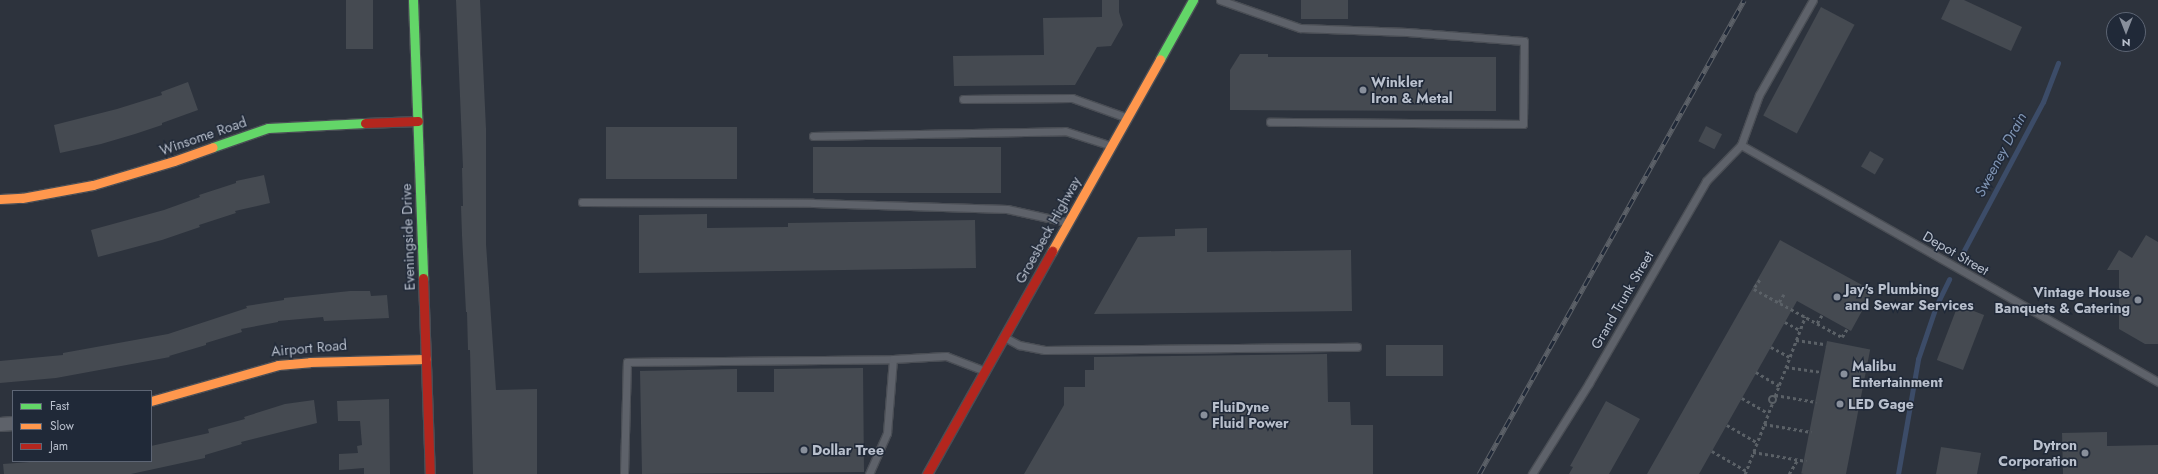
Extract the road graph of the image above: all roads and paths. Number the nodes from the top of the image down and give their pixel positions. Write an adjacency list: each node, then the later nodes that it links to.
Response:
1 (413, 0): 7 (street, Eveningside Drive)
2 (1193, 0): 6 (street, Groesbeck Highway)
3 (1220, 0): 8 (lane)
4 (1813, 0): 10 (lane)
5 (962, 99): 6 (lane)
6 (1127, 118): 11 (street, Groesbeck Highway)
7 (418, 121): 12 (street, Winsome Road); 30 (street, Eveningside Drive)
8 (1270, 122)
9 (813, 136): 11 (lane)
10 (1741, 145): 36 (lane, Depot Street); 59 (lane, Grand Trunk Street)
11 (1111, 146): 14 (street, Groesbeck Highway)
12 (0, 199)
13 (582, 202): 14 (lane)
14 (1068, 222): 24 (street, Groesbeck Highway)
15 (1760, 280): 19 (path)
16 (1784, 294): 17 (path)
17 (1779, 302)
18 (1822, 315): 21 (path)
19 (1805, 317): 21 (path); 23 (path)
20 (1785, 322): 23 (path)
21 (1817, 323): 22 (path)
22 (1847, 329)
23 (1800, 330): 25 (path)
24 (1004, 337): 27 (lane); 33 (street, Groesbeck Highway)
25 (1796, 340): 26 (path); 29 (path)
26 (1826, 344)
27 (1358, 347)
28 (1771, 347): 29 (path)
29 (1790, 357): 32 (path)
30 (426, 359): 40 (street, Airport Road); 55 (street, Eveningside Drive)
31 (893, 359): 33 (lane); 56 (lane); 57 (lane)
32 (1786, 367): 35 (path); 37 (path)
33 (985, 371): 58 (street, Groesbeck Highway)
34 (1756, 372): 37 (path)
35 (1821, 372)
36 (2158, 382)
37 (1779, 386): 38 (path)
38 (1775, 395): 41 (path); 42 (path); 42 (path)
39 (1742, 398): 43 (path)
40 (152, 401)
41 (1816, 402)
42 (1772, 404): 43 (path)
43 (1768, 413): 46 (path)
44 (12, 423): 45 (street)
45 (0, 424)
46 (1764, 424): 48 (path); 49 (path)
47 (1727, 425): 49 (path)
48 (1811, 432)
49 (1758, 442): 51 (path)
50 (1712, 451): 54 (path)
51 (1754, 452): 52 (path); 54 (path)
52 (1798, 459): 53 (path); 60 (path)
53 (1806, 461)
54 (1746, 473)
55 (430, 474)
56 (624, 474)
57 (869, 474)
58 (927, 474)
59 (1532, 474)
60 (1789, 474)

